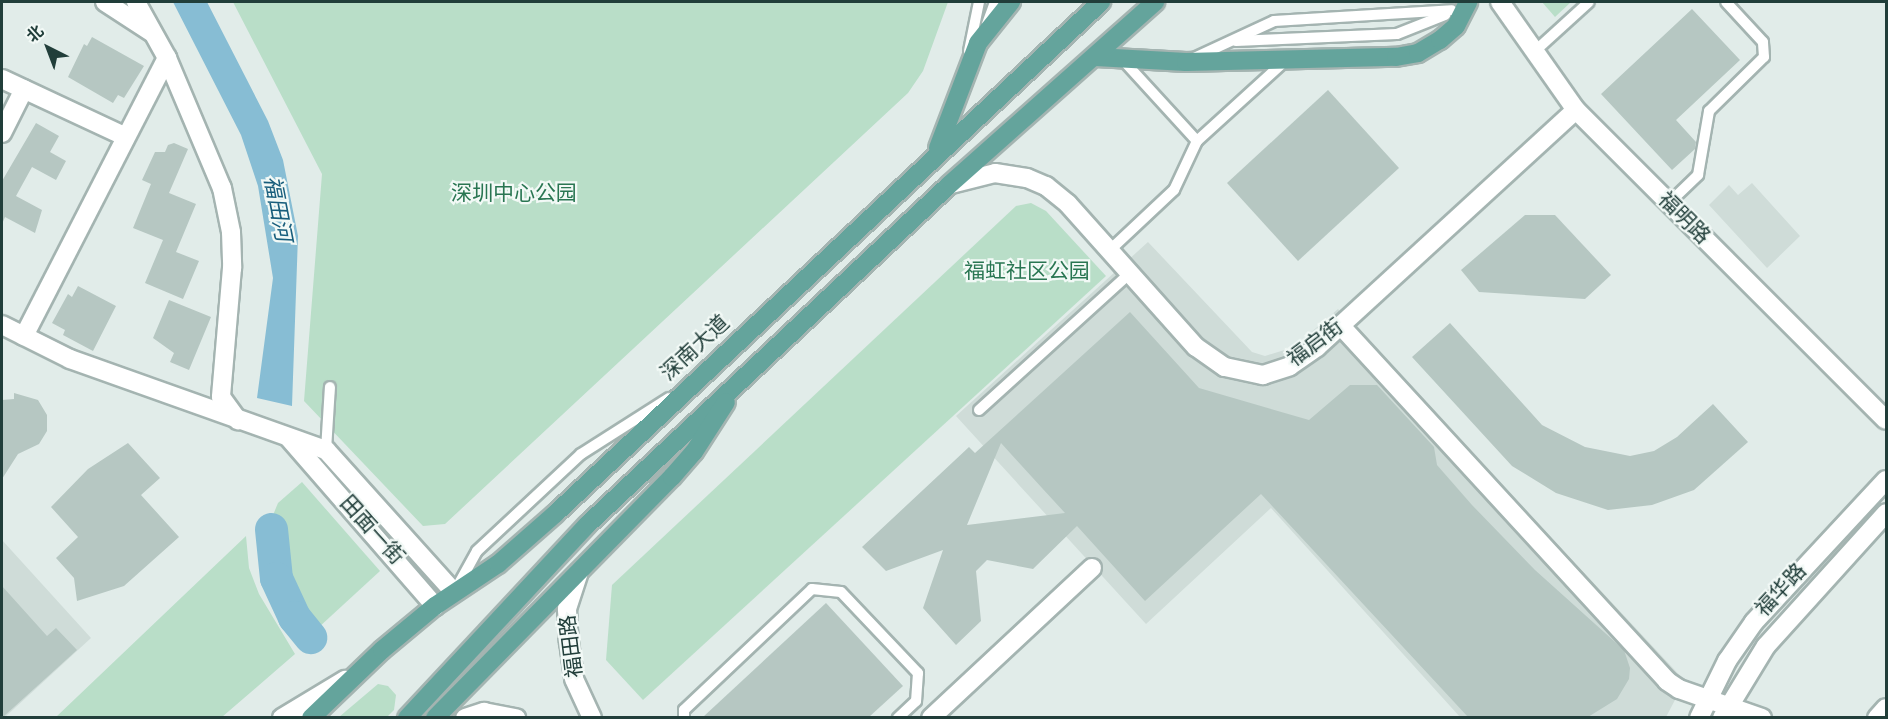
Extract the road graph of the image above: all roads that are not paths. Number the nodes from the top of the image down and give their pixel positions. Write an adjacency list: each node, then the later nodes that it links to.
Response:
1 (105, 2): 13 (street)
2 (136, 2): 13 (street)
3 (979, 2): 22 (lane)
4 (995, 2): 15 (lane)
5 (1011, 2): 15 (main road)
6 (1101, 2): 29 (main road, 深南大道)
7 (1155, 2): 17 (main road)
8 (1463, 2): 12 (lane)
9 (1500, 2): 16 (street, 福明路)
10 (1589, 2): 16 (lane)
11 (1726, 2): 31 (lane)
12 (1460, 6): 14 (lane); 14 (lane); 20 (main road)
13 (153, 33): 18 (street)
14 (1230, 42): 21 (lane)
15 (978, 44): 22 (main road)
16 (1534, 52): 25 (street, 福明路)
17 (1096, 57): 19 (main road); 30 (main road)
18 (167, 58): 27 (street); 41 (street)
19 (1122, 59): 21 (main road); 28 (lane)
20 (1286, 60): 21 (main road); 28 (lane)
21 (1186, 62)
22 (968, 66): 29 (main road)
23 (2, 79): 24 (street)
24 (24, 89): 26 (street); 27 (street)
25 (1576, 110): 31 (street, 福明路); 35 (street, 福启街)
26 (2, 133)
27 (124, 136): 36 (street)
28 (1197, 141): 32 (lane)
29 (926, 166): 38 (main road, 深南大道)
30 (950, 185): 32 (street, 福启街); 39 (main road)
31 (1668, 204): 42 (street, 福明路)
32 (1110, 250): 33 (street, 福启街)
33 (1130, 273): 35 (street, 福启街); 40 (lane)
34 (2, 325): 36 (street)
35 (1341, 326): 52 (street)
36 (24, 336): 41 (street)
37 (330, 387): 44 (lane)
38 (687, 387): 49 (main road, 深南大道); 49 (lane)
39 (734, 387): 48 (main road); 57 (main road)
40 (979, 410)
41 (238, 420): 43 (street)
42 (1887, 420)
43 (288, 437): 44 (street); 50 (street, 田面一街)
44 (326, 450): 49 (street, 田面一街)
45 (1887, 480): 52 (street, 福华路)
46 (1887, 513): 54 (street, 福华路)
47 (1092, 568): 64 (street)
48 (579, 572): 58 (main road); 61 (street, 福田路)
49 (454, 592): 50 (main road, 深南大道)
50 (435, 606): 51 (main road, 深南大道)
51 (355, 674): 55 (street); 56 (main road, 深南大道)
52 (1708, 697): 54 (street); 65 (street, 福华路)
53 (1887, 708): 67 (street)
54 (1726, 711): 66 (street)
55 (282, 717)
56 (311, 717)
57 (407, 717)
58 (435, 717)
59 (465, 717): 60 (street)
60 (516, 717)
61 (592, 717)
62 (684, 717): 63 (lane)
63 (898, 717)
64 (930, 717)
65 (1698, 717)
66 (1762, 717)
67 (1877, 717)

